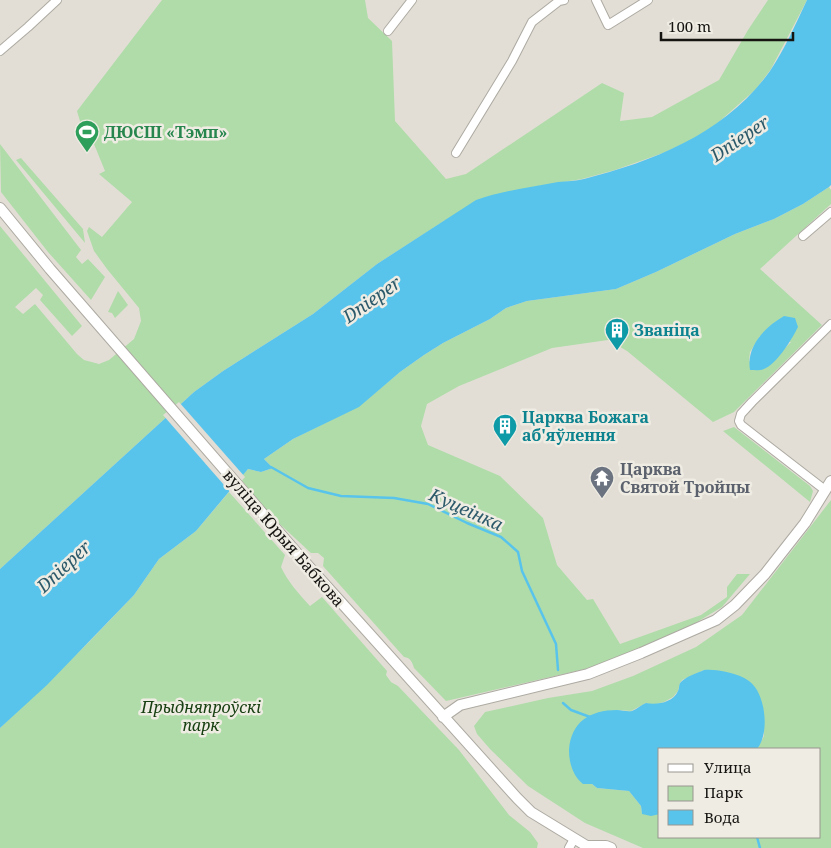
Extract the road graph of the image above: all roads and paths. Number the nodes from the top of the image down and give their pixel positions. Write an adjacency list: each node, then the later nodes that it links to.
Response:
1 (57, 0): 7 (street)
2 (412, 0): 6 (street)
3 (564, 0): 8 (street)
4 (596, 0): 5 (street)
5 (648, 0)
6 (388, 32)
7 (0, 51)
8 (456, 153)
9 (0, 208): 14 (main road, вуліца Юрыя Бабкова)
10 (831, 212): 11 (street)
11 (803, 236)
12 (831, 324): 13 (street)
13 (828, 485): 14 (main road)
14 (443, 717): 15 (main road, вуліца Юрыя Бабкова)
15 (572, 844): 16 (main road, вуліца Юрыя Бабкова)
16 (589, 847): 17 (main road, вуліца Юрыя Бабкова)
17 (611, 848)

